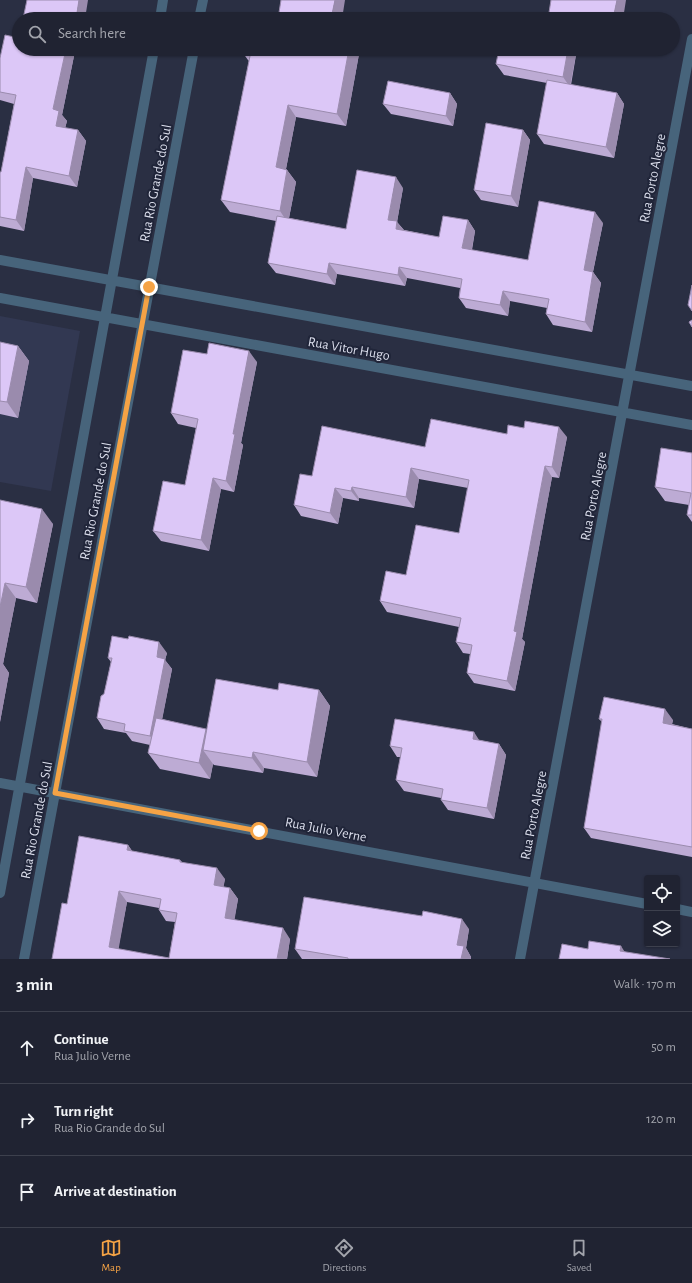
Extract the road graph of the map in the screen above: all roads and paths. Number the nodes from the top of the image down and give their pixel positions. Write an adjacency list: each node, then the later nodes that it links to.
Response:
1 (163, 0): 3 (street)
2 (203, 0): 4 (street)
3 (161, 12)
4 (200, 12)
5 (692, 39): 14 (street, Rua Porto Alegre)
6 (153, 56): 9 (street, Rua Rio Grande do Sul)
7 (193, 56): 10 (street, Rua Rio Grande do Sul)
8 (0, 260): 9 (street, Rua Vitor Hugo)
9 (112, 280): 10 (street, Rua Vitor Hugo); 12 (street, Rua Rio Grande do Sul)
10 (149, 287): 13 (street, Rua Rio Grande do Sul); 14 (street, Rua Vitor Hugo)
11 (0, 298): 12 (street, Rua Vitor Hugo)
12 (105, 317): 13 (street, Rua Vitor Hugo); 19 (street, Rua Rio Grande do Sul)
13 (142, 324): 16 (street, Rua Vitor Hugo); 20 (street, Rua Rio Grande do Sul)
14 (629, 375): 15 (street, Rua Vitor Hugo); 16 (street, Rua Porto Alegre)
15 (692, 386)
16 (623, 412): 17 (street, Rua Vitor Hugo); 21 (street, Rua Porto Alegre)
17 (692, 425)
18 (0, 783): 19 (street, Rua Julio Verne)
19 (20, 786): 20 (street, Rua Julio Verne); 22 (street, Rua Rio Grande do Sul)
20 (55, 793): 21 (street, Rua Julio Verne); 26 (street, Rua Rio Grande do Sul)
21 (535, 883): 23 (street, Rua Julio Verne); 27 (street, Rua Porto Alegre)
22 (0, 893)
23 (644, 903)
24 (680, 910): 25 (street)
25 (692, 912)
26 (24, 959)
27 (520, 959)

